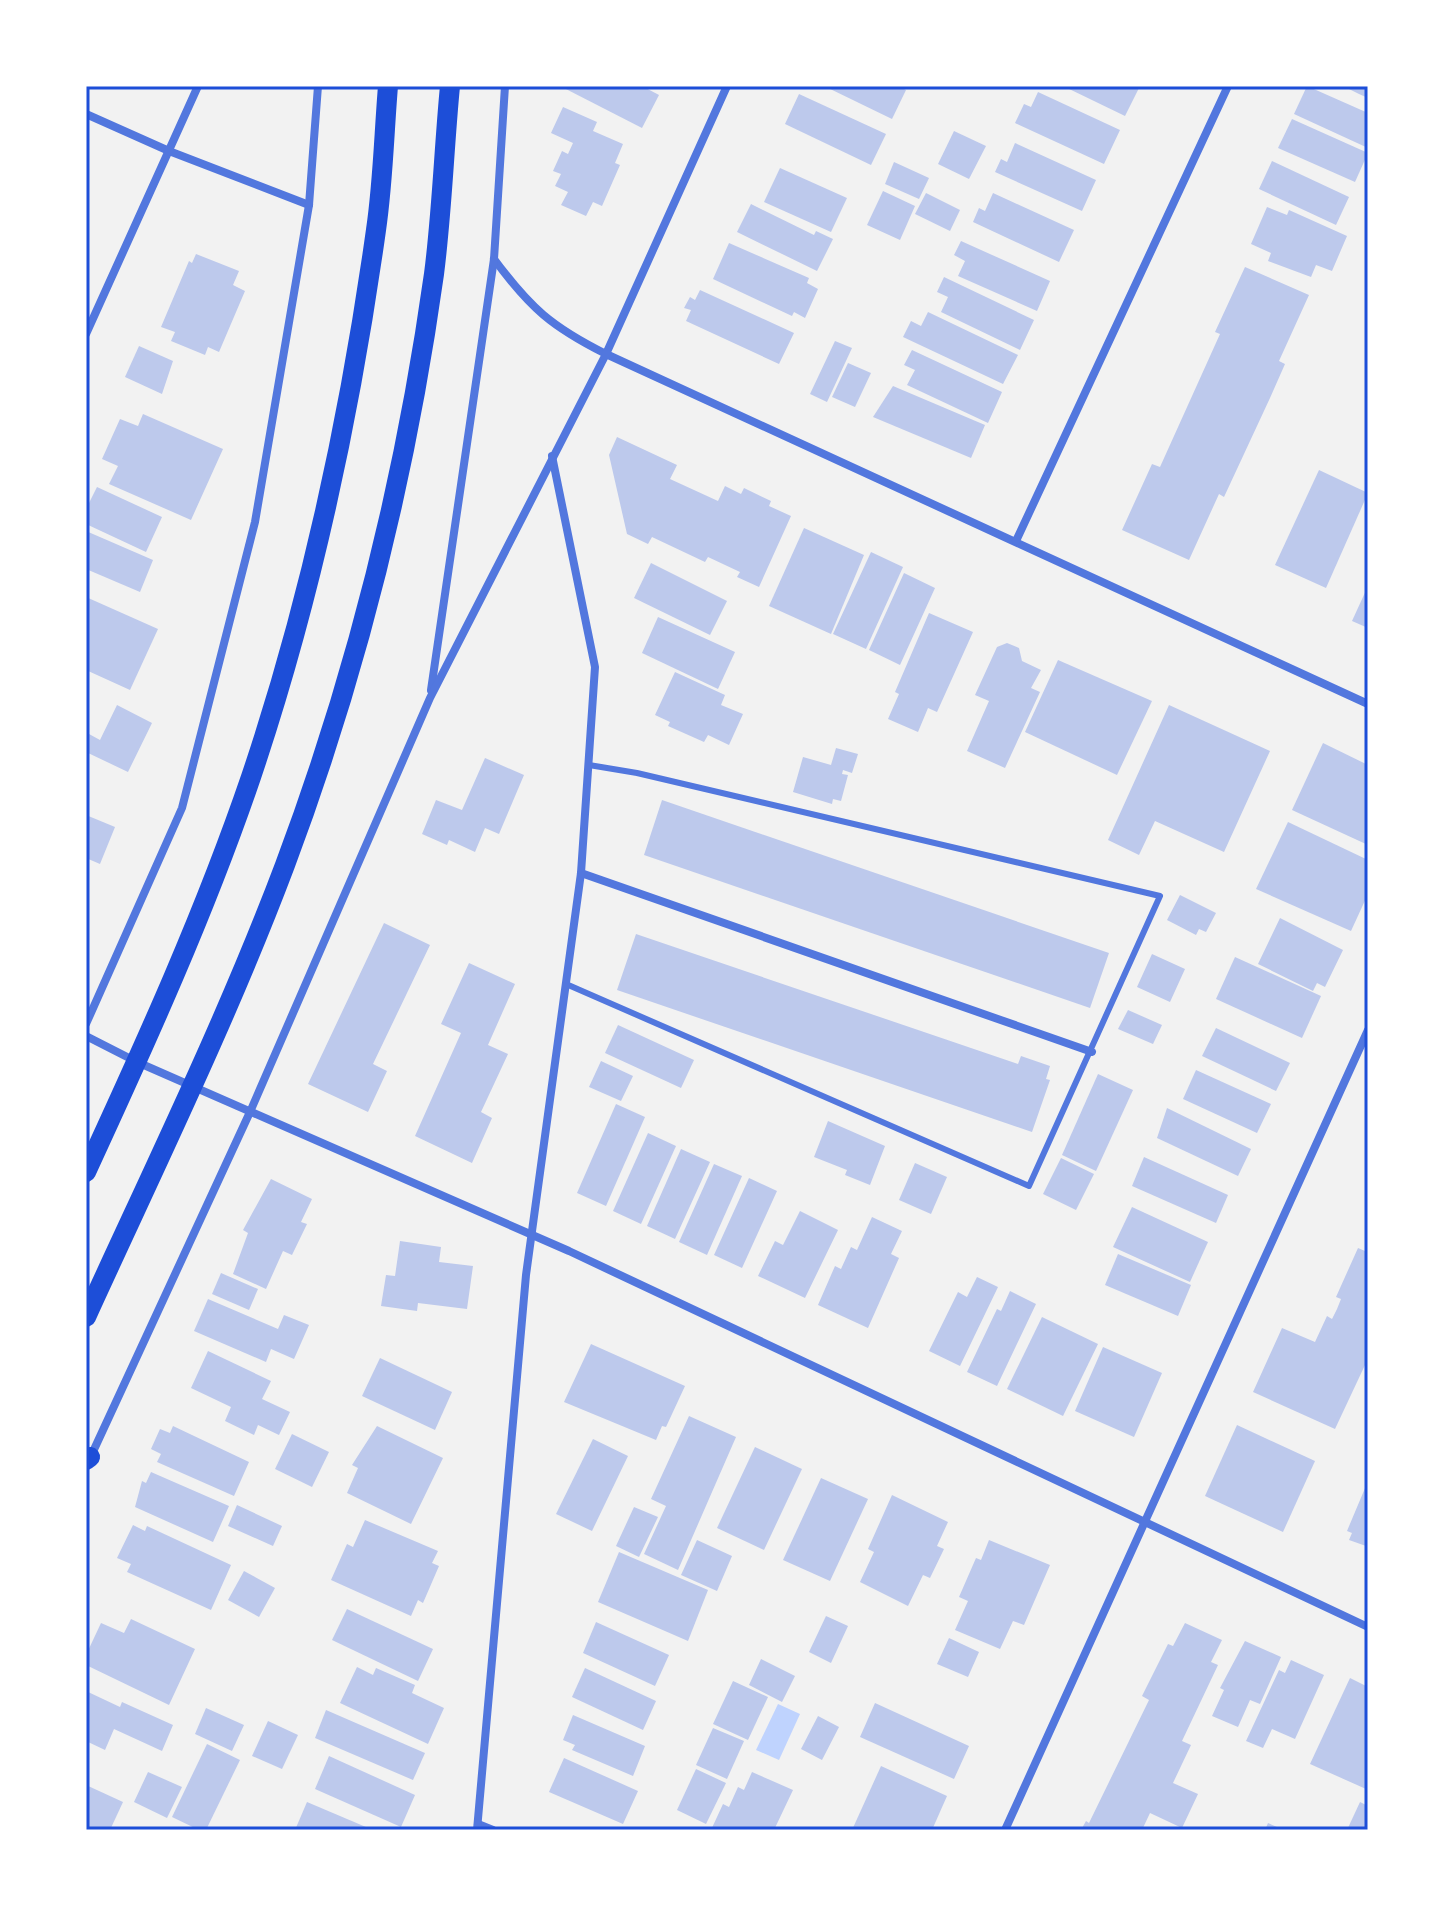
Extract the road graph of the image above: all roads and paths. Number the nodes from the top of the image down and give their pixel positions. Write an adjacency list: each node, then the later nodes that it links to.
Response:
1 (198, 86): 9 (street)
2 (318, 86): 10 (street)
3 (388, 86): 25 (main road)
4 (450, 86): 26 (main road)
5 (505, 86): 11 (street)
6 (727, 86): 13 (street)
7 (1228, 86): 15 (street)
8 (86, 114): 9 (street)
9 (169, 151): 10 (street); 12 (street)
10 (309, 205): 21 (street)
11 (494, 259): 13 (street); 16 (street)
12 (86, 334)
13 (606, 354): 14 (street); 15 (street)
14 (552, 455): 16 (street); 18 (street)
15 (1016, 541): 17 (street)
16 (430, 698): 27 (street)
17 (1368, 704)
18 (589, 765): 19 (street); 24 (lane)
19 (581, 873): 20 (street); 24 (street)
20 (566, 984): 24 (lane); 29 (street)
21 (86, 1024)
22 (1368, 1030): 32 (street)
23 (86, 1036): 25 (street)
24 (1092, 1052)
25 (137, 1062): 26 (street); 28 (main road)
26 (191, 1086): 27 (street); 30 (main road)
27 (250, 1112): 29 (street); 31 (street)
28 (86, 1172)
29 (531, 1235): 32 (street); 34 (street)
30 (86, 1317)
31 (87, 1461)
32 (1143, 1522): 33 (street); 36 (street)
33 (1368, 1627)
34 (477, 1827): 35 (street)
35 (493, 1830)
36 (1005, 1830)

